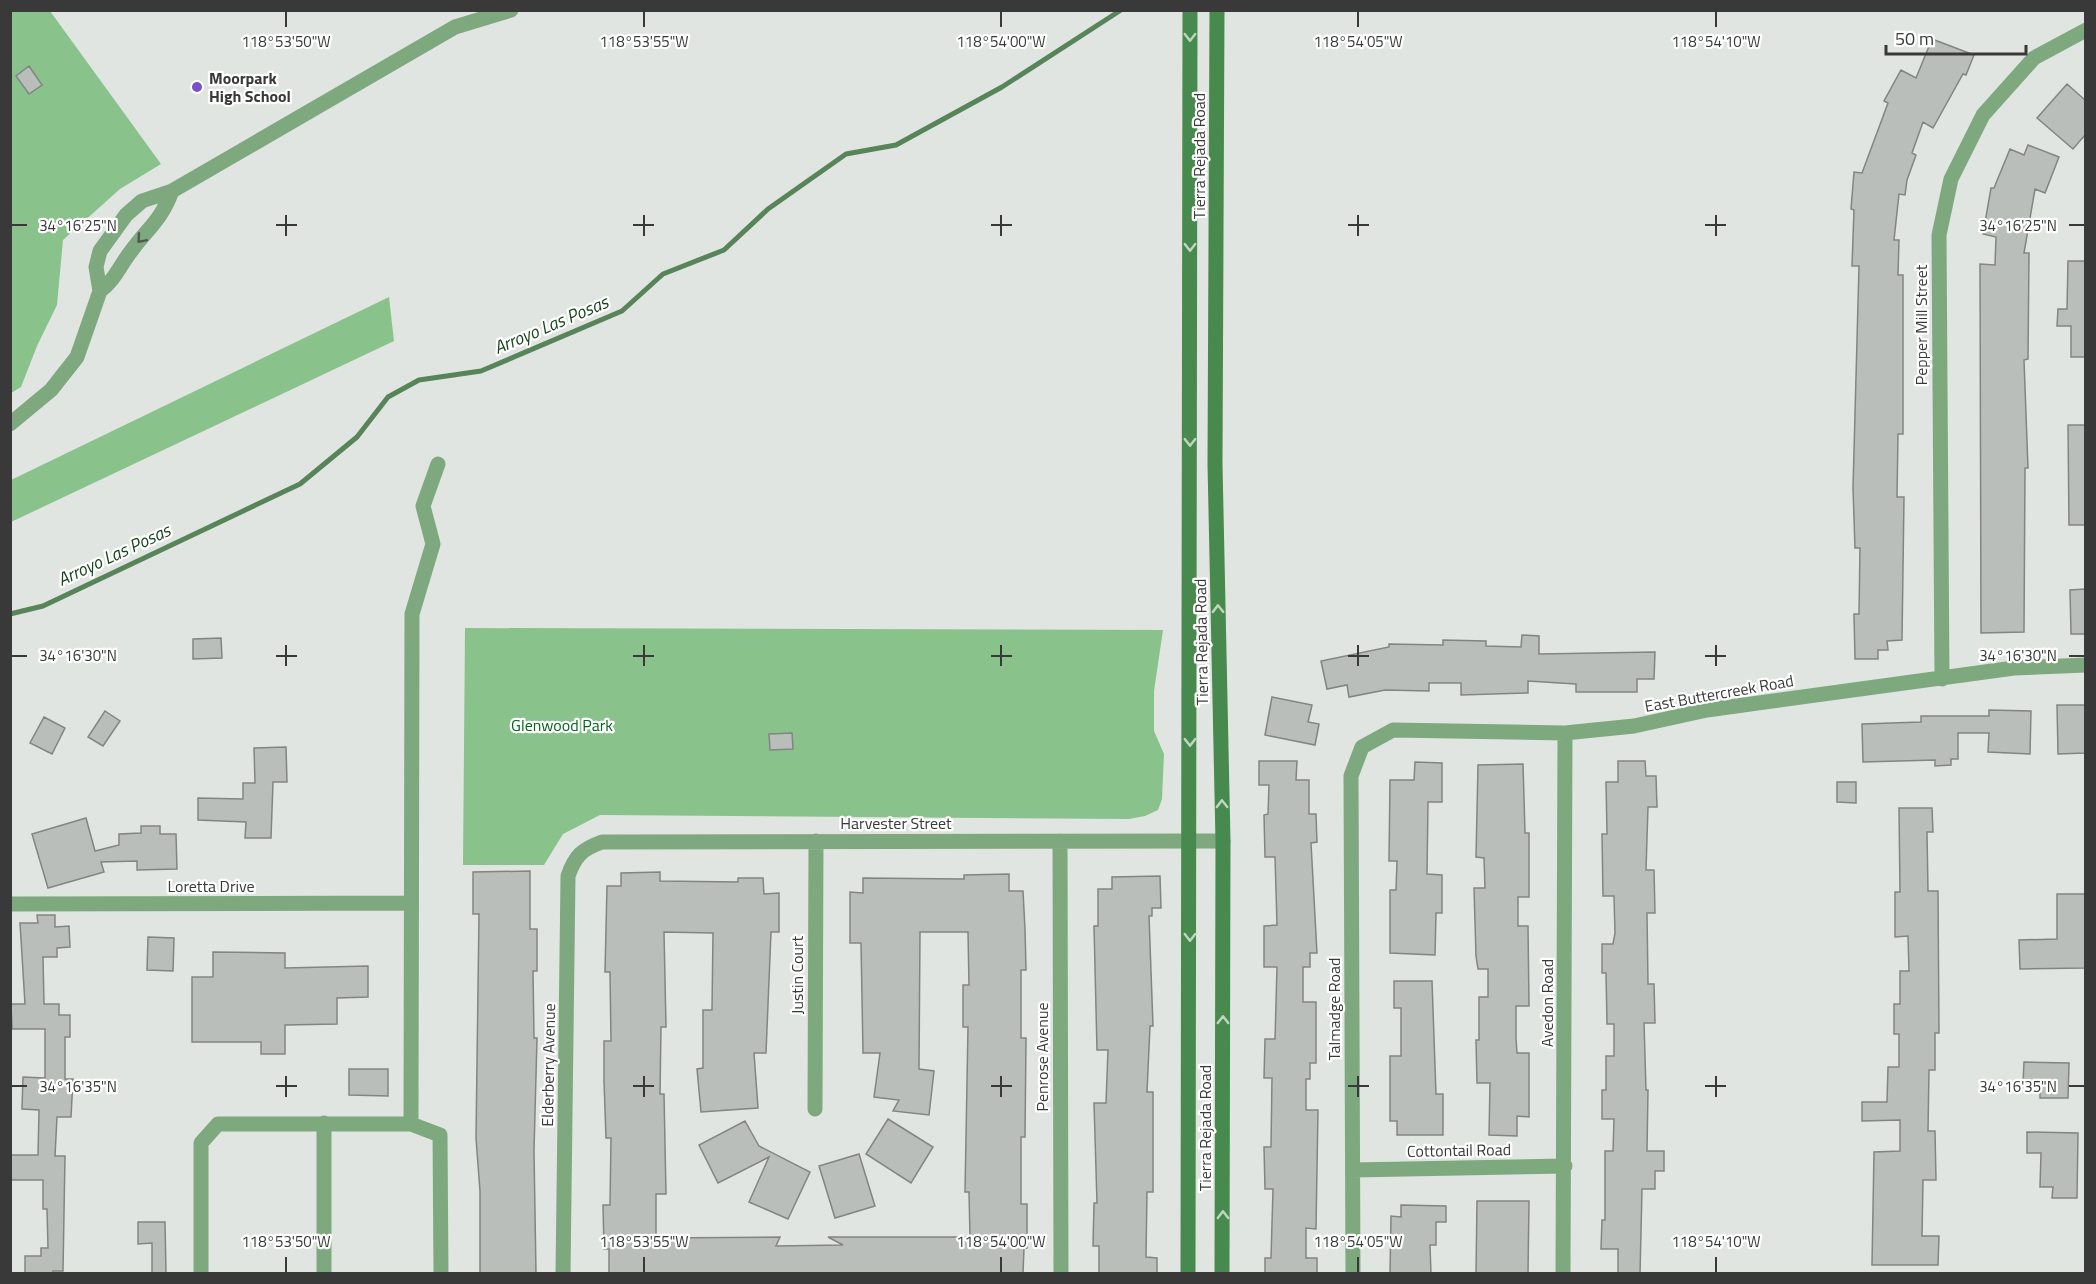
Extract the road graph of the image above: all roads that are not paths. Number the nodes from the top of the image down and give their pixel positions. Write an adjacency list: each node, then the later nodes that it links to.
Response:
1 (511, 10): 5 (street)
2 (1190, 10): 16 (main road, Tierra Rejada Road, one-way to 16)
3 (1217, 10): 15 (main road, Tierra Rejada Road, one-way to 3)
4 (2085, 30): 10 (street, Pepper Mill Street)
5 (172, 191): 6 (street, one-way to 6); 6 (street)
6 (100, 291): 7 (street)
7 (10, 424)
8 (438, 464): 18 (street)
9 (2085, 666): 10 (street, East Buttercreek Road)
10 (1942, 679): 11 (street, East Buttercreek Road)
11 (1565, 733): 12 (street, East Buttercreek Road); 23 (street, Avedon Road)
12 (1362, 747): 24 (street, Talmadge Road)
13 (816, 841): 14 (street, Harvester Street); 17 (street, Harvester Street); 20 (street, Justin Court)
14 (1060, 841): 16 (street, Harvester Street); 29 (street, Penrose Avenue)
15 (1223, 841): 16 (street, Harvester Street); 31 (main road, Tierra Rejada Road, one-way to 15)
16 (1190, 842): 30 (main road, Tierra Rejada Road, one-way to 30)
17 (575, 858): 28 (street, Elderberry Avenue)
18 (411, 903): 19 (street, Loretta Drive); 22 (street)
19 (10, 904)
20 (815, 1109)
21 (324, 1123): 22 (street); 25 (street); 26 (street)
22 (411, 1124): 27 (street)
23 (1565, 1166): 24 (street, Cottontail Road); 33 (street, Avedon Road)
24 (1353, 1170): 32 (street, Talmadge Road)
25 (201, 1274)
26 (324, 1274)
27 (441, 1274)
28 (563, 1274)
29 (1061, 1274)
30 (1188, 1274)
31 (1222, 1274)
32 (1353, 1274)
33 (1563, 1274)

